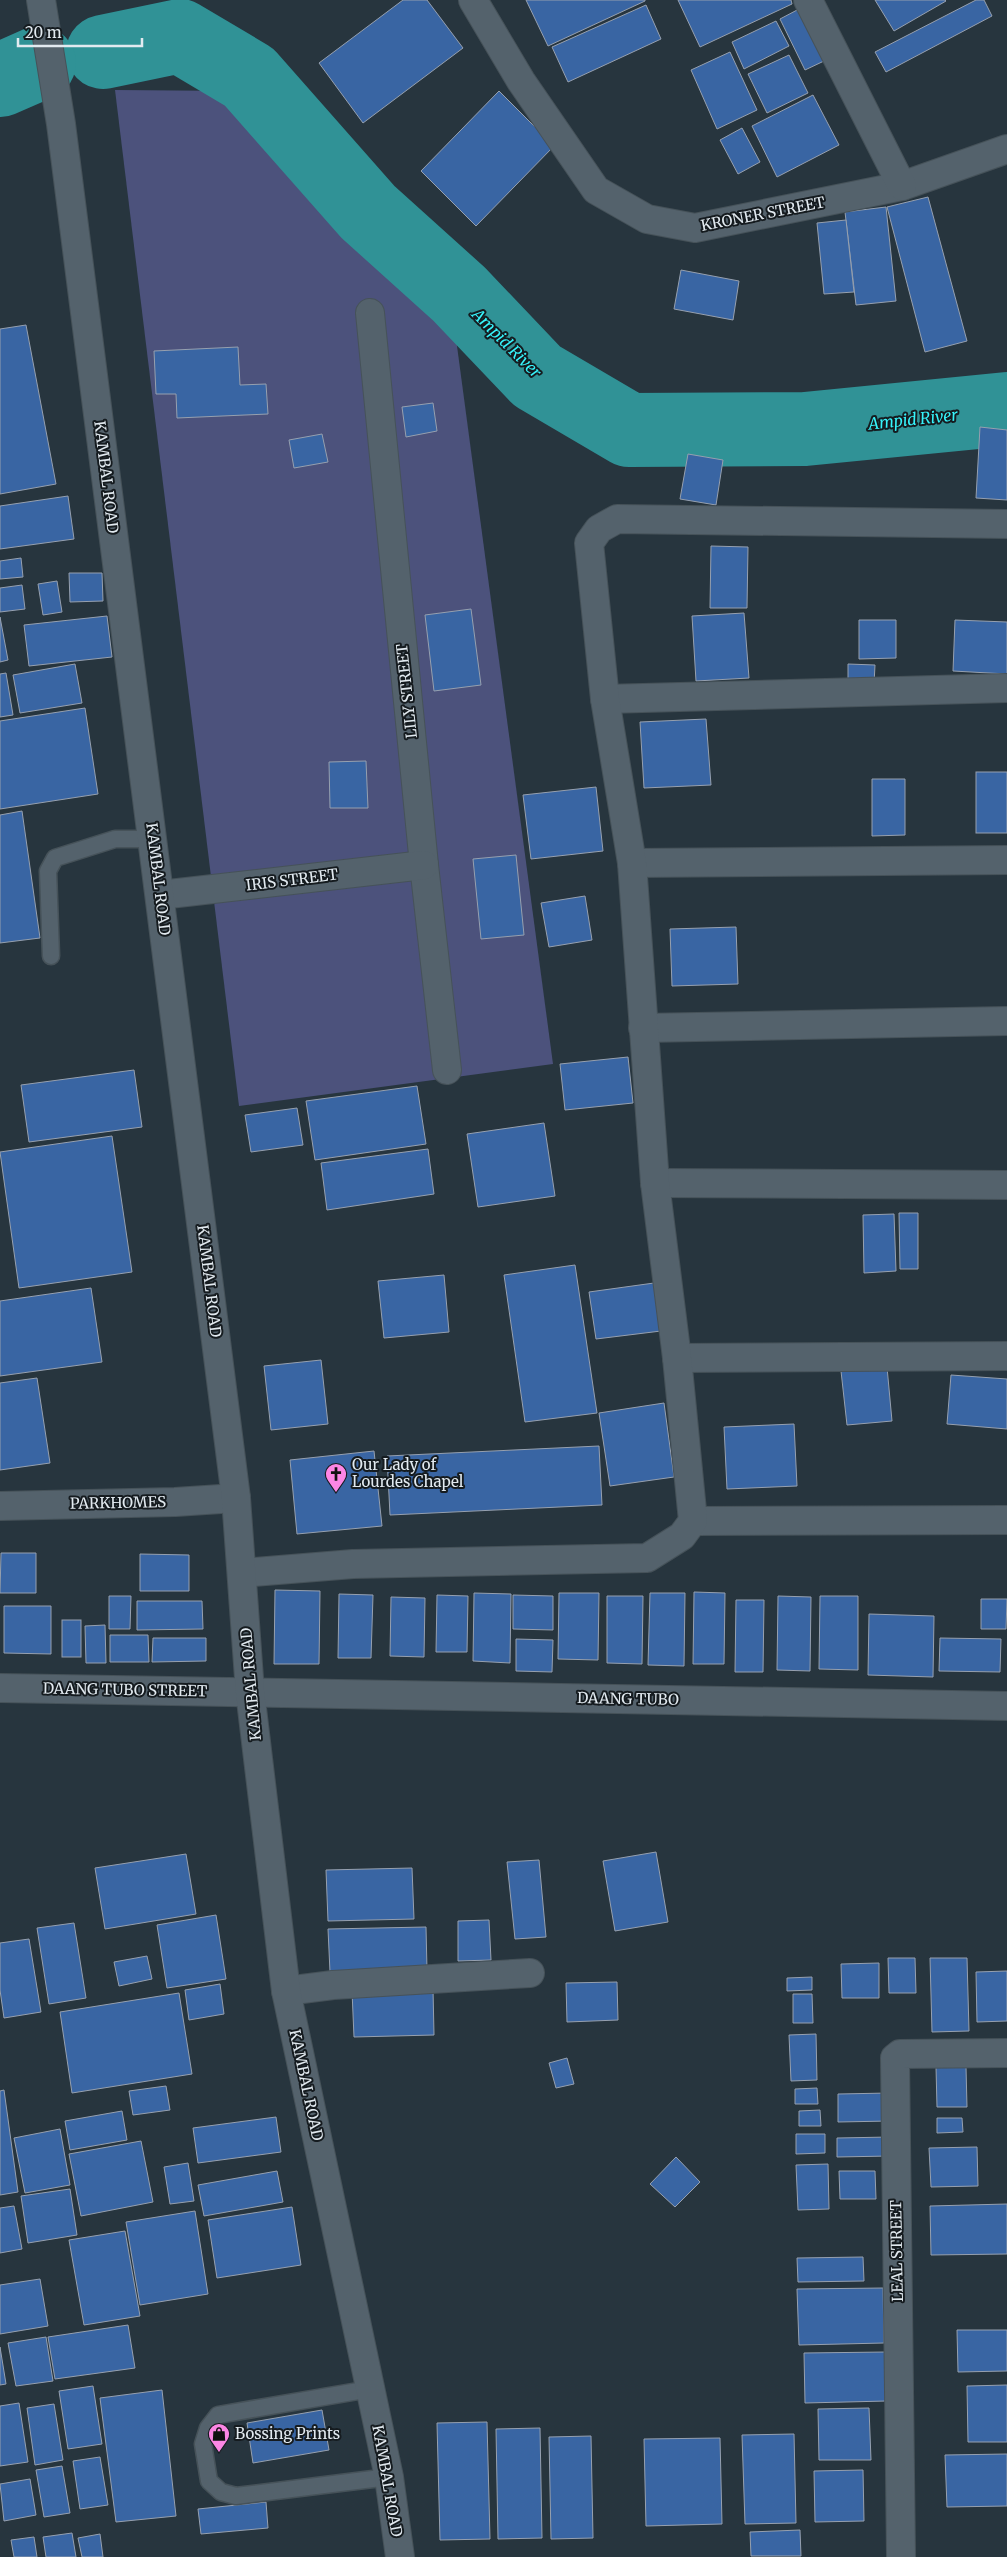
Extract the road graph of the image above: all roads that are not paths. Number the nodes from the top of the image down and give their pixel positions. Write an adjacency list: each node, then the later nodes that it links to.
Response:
1 (42, 0): 10 (street, KAMBAL ROAD)
2 (473, 0): 5 (street, KRONER STREET)
3 (808, 0): 5 (street)
4 (1007, 149): 5 (street, KRONER STREET)
5 (902, 186)
6 (370, 312): 13 (street, LILY STREET)
7 (1007, 524): 9 (street)
8 (1007, 688): 9 (street)
9 (606, 699): 12 (street)
10 (152, 839): 14 (street, KAMBAL ROAD); 15 (lane)
11 (1007, 860): 12 (street)
12 (632, 862): 17 (street)
13 (424, 865): 14 (street, IRIS STREET); 18 (street, LILY STREET)
14 (160, 895): 23 (street, KAMBAL ROAD)
15 (51, 956)
16 (1007, 1021): 17 (street)
17 (643, 1028): 19 (street)
18 (447, 1070)
19 (655, 1183): 20 (street); 22 (street)
20 (1007, 1185)
21 (1007, 1356): 22 (street)
22 (677, 1358): 26 (street)
23 (236, 1498): 24 (street, PARKHOMES); 27 (street, KAMBAL ROAD)
24 (0, 1506)
25 (1007, 1520): 26 (street)
26 (693, 1521): 27 (street)
27 (242, 1573): 29 (street, KAMBAL ROAD)
28 (0, 1688): 29 (street, DAANG TUBO STREET)
29 (250, 1692): 30 (street, DAANG TUBO); 32 (street, KAMBAL ROAD)
30 (1007, 1706)
31 (530, 1973): 32 (street)
32 (286, 1991): 34 (street, KAMBAL ROAD)
33 (1007, 2052): 37 (street, LEAL STREET)
34 (370, 2389): 35 (street, KAMBAL ROAD); 35 (lane)
35 (389, 2477): 36 (street, KAMBAL ROAD)
36 (400, 2557)
37 (901, 2557)

